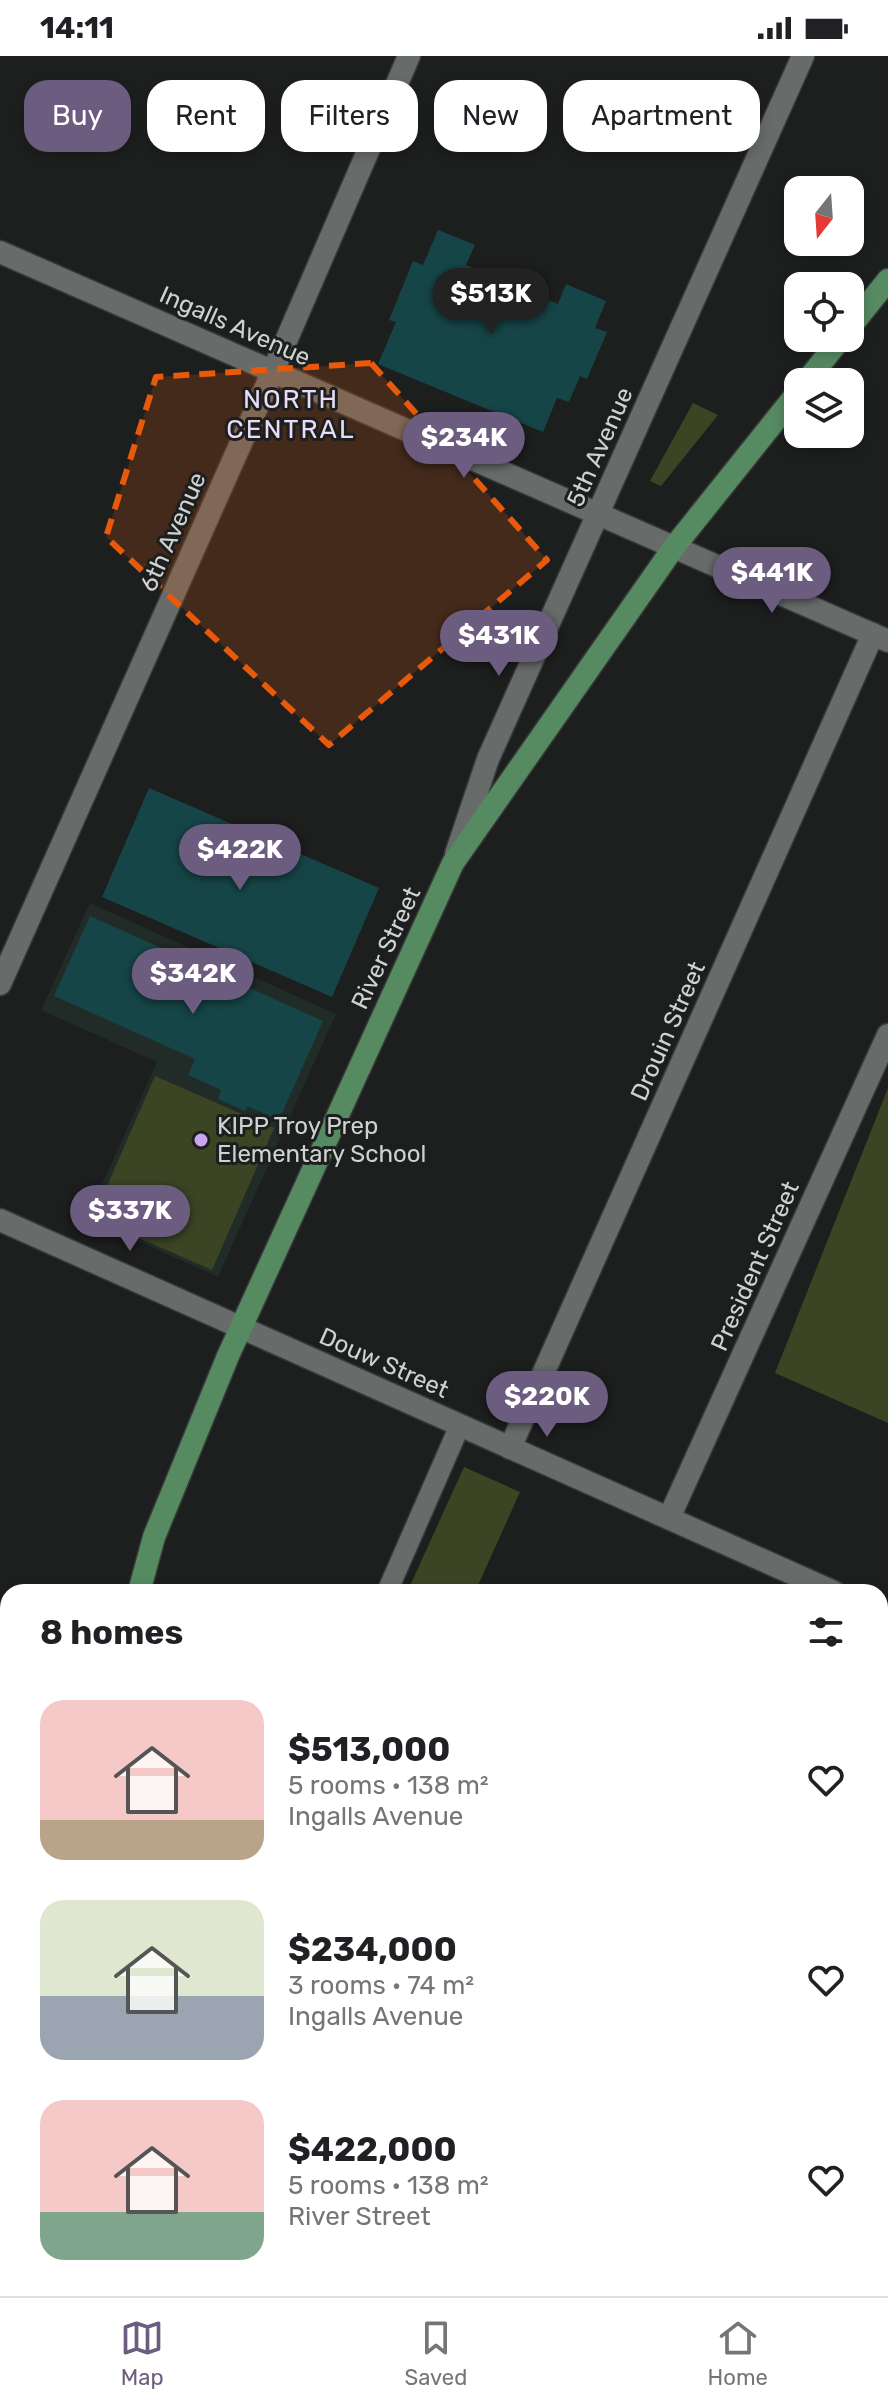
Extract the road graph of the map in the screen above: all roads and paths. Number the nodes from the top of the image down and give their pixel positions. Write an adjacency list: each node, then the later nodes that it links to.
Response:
1 (409, 56): 8 (street, 6th Avenue)
2 (803, 56): 10 (street, 5th Avenue)
3 (0, 252): 8 (street, Ingalls Avenue)
4 (888, 280): 5 (main road)
5 (864, 310)
6 (830, 352): 7 (main road)
7 (817, 368)
8 (273, 371): 10 (street, Ingalls Avenue); 14 (street, 6th Avenue)
9 (784, 410): 11 (main road, River Street)
10 (598, 514): 11 (street, Ingalls Avenue); 13 (street, 5th Avenue)
11 (674, 547): 12 (street, Ingalls Avenue); 13 (main road, River Street)
12 (881, 638): 19 (street, Drouin Street)
13 (453, 863): 17 (main road, River Street)
14 (0, 984)
15 (888, 1035): 20 (street, President Street)
16 (0, 1220): 17 (street, Douw Street)
17 (241, 1328): 18 (street, Douw Street); 21 (main road, River Street)
18 (460, 1425): 19 (street, Douw Street); 22 (lane)
19 (510, 1448): 20 (street, Douw Street)
20 (669, 1518): 23 (street, Douw Street)
21 (141, 1584)
22 (390, 1584)
23 (816, 1584)

